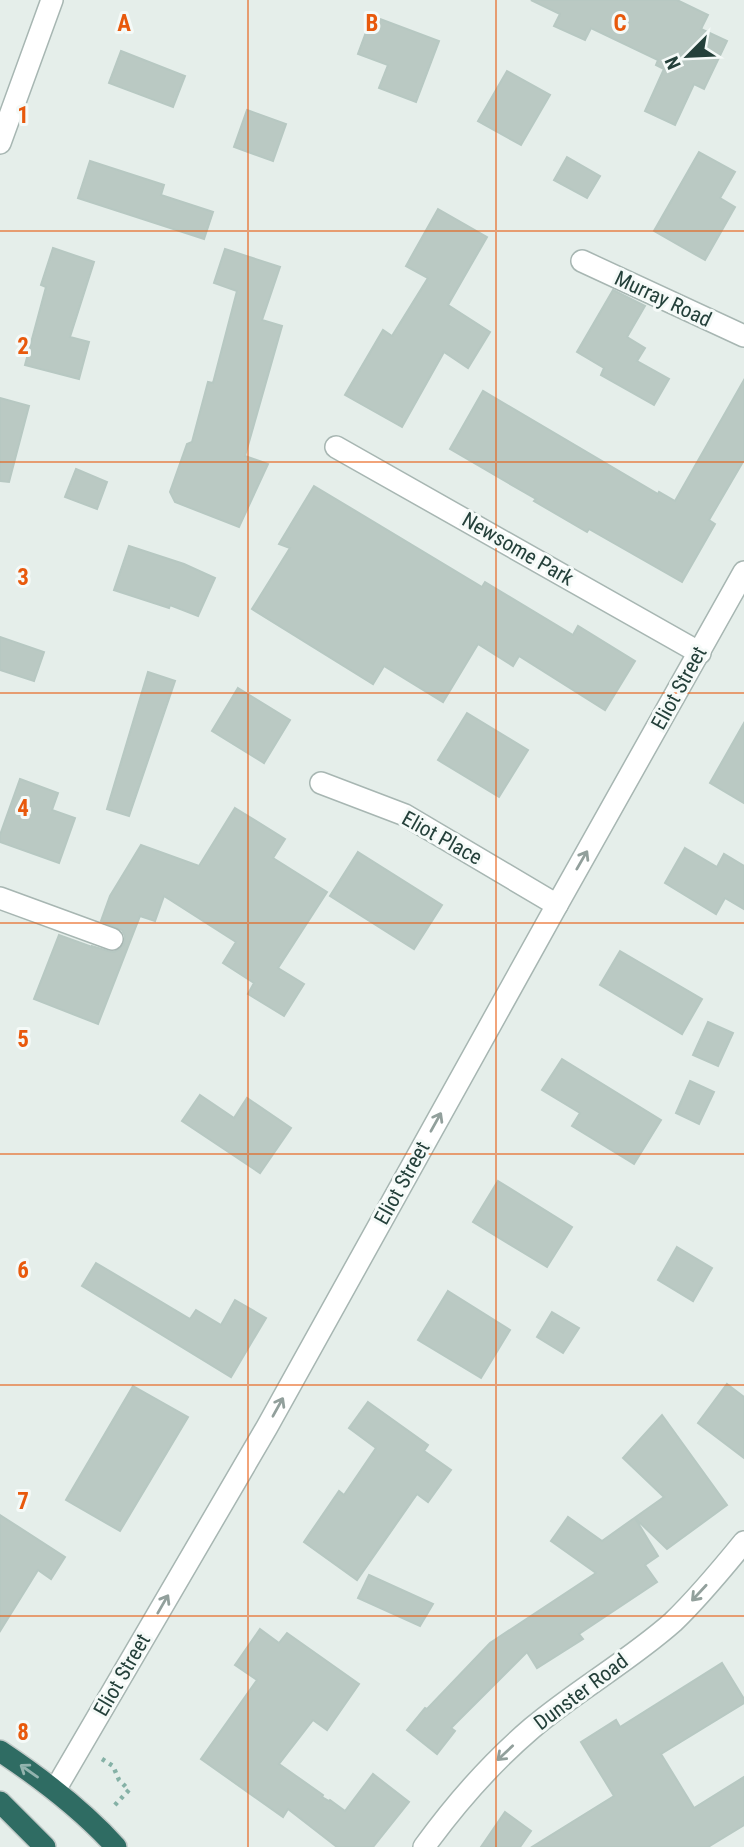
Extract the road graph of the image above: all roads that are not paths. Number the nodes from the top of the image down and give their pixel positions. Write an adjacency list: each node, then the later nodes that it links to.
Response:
1 (52, 0): 2 (street)
2 (0, 143)
3 (582, 261): 4 (street, Murray Road)
4 (744, 336)
5 (336, 447): 7 (street, Newsome Park)
6 (744, 572): 7 (street, Eliot Street)
7 (700, 653): 10 (street, Eliot Street, one-way to 7)
8 (321, 783): 10 (street, Eliot Place)
9 (0, 898): 11 (street)
10 (557, 905): 14 (street, Eliot Street, one-way to 10)
11 (112, 939)
12 (744, 1542): 18 (street, Dunster Road, one-way to 18)
13 (0, 1751): 14 (highway, one-way to 13)
14 (55, 1790): 17 (highway)
15 (0, 1802): 16 (highway)
16 (44, 1847)
17 (117, 1847)
18 (424, 1847)

